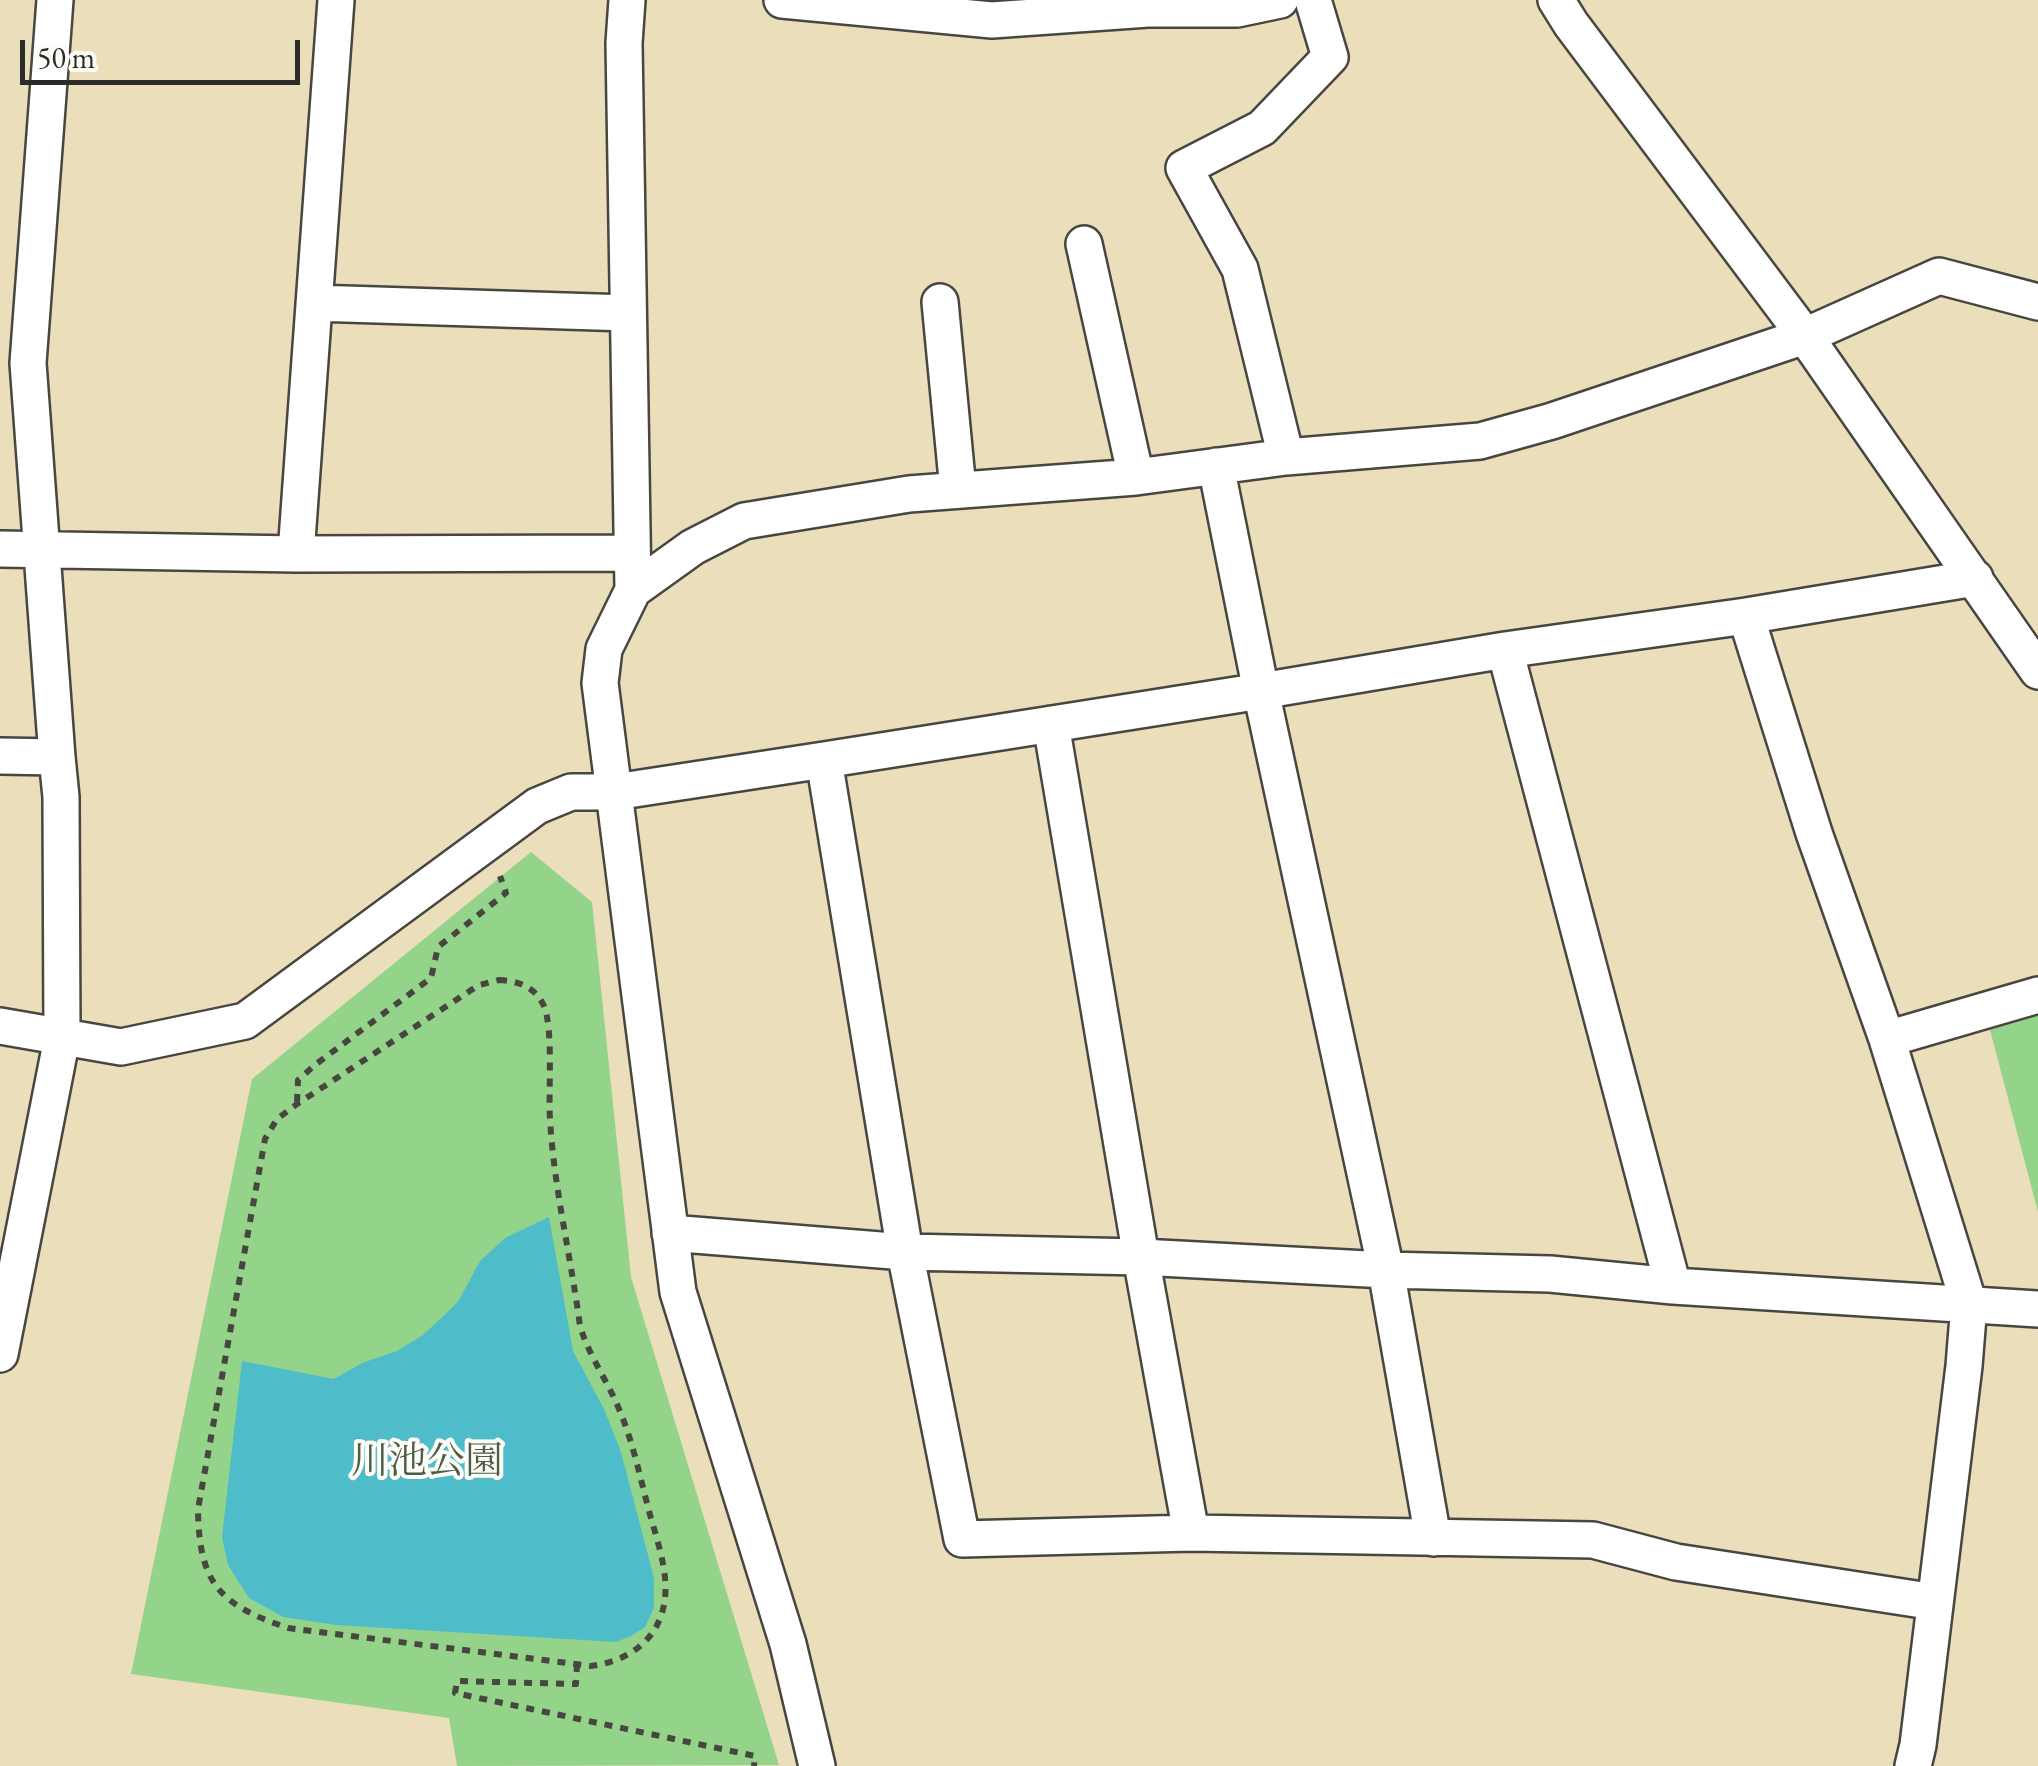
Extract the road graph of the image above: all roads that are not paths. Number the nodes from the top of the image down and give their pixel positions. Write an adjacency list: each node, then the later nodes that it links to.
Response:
1 (56, 0): 20 (street)
2 (336, 0): 12 (street)
3 (627, 0): 13 (street)
4 (782, 0): 8 (street)
5 (1280, 0): 8 (street)
6 (1313, 0): 15 (street)
7 (1556, 0): 14 (street)
8 (1235, 5)
9 (1084, 244): 17 (street)
10 (940, 302): 18 (street)
11 (2038, 302): 14 (street)
12 (314, 303): 13 (street); 21 (street)
13 (628, 313): 22 (street)
14 (1805, 336): 15 (street); 23 (street)
15 (1286, 457): 16 (street)
16 (1216, 466): 17 (street); 28 (street)
17 (1136, 477): 18 (street)
18 (958, 490): 24 (street)
19 (0, 549): 20 (street)
20 (41, 550): 21 (street); 31 (street)
21 (296, 554): 22 (street)
22 (632, 554): 24 (street)
23 (1975, 578): 25 (street); 27 (street)
24 (632, 590): 33 (street)
25 (1746, 616): 26 (street); 37 (street)
26 (1505, 650): 28 (street); 43 (street)
27 (2038, 671)
28 (1261, 692): 29 (street); 42 (street)
29 (1051, 724): 32 (street); 41 (street)
30 (0, 756): 31 (street)
31 (57, 757): 36 (street)
32 (824, 760): 33 (street); 40 (street)
33 (615, 792): 36 (street); 39 (street)
34 (2038, 995): 37 (street)
35 (0, 1026): 36 (street)
36 (62, 1038): 38 (street)
37 (1887, 1040): 44 (street)
38 (14, 1211): 46 (street)
39 (670, 1233): 40 (street); 50 (street)
40 (904, 1252): 41 (street); 47 (street)
41 (1141, 1257): 42 (street); 47 (street)
42 (1386, 1270): 43 (street); 48 (street)
43 (1673, 1286): 44 (street)
44 (1969, 1304): 45 (street); 49 (street)
45 (2038, 1309)
46 (0, 1354)
47 (1190, 1533): 48 (street)
48 (1433, 1538): 49 (street)
49 (1935, 1602): 51 (street)
50 (817, 1766)
51 (1912, 1766)

